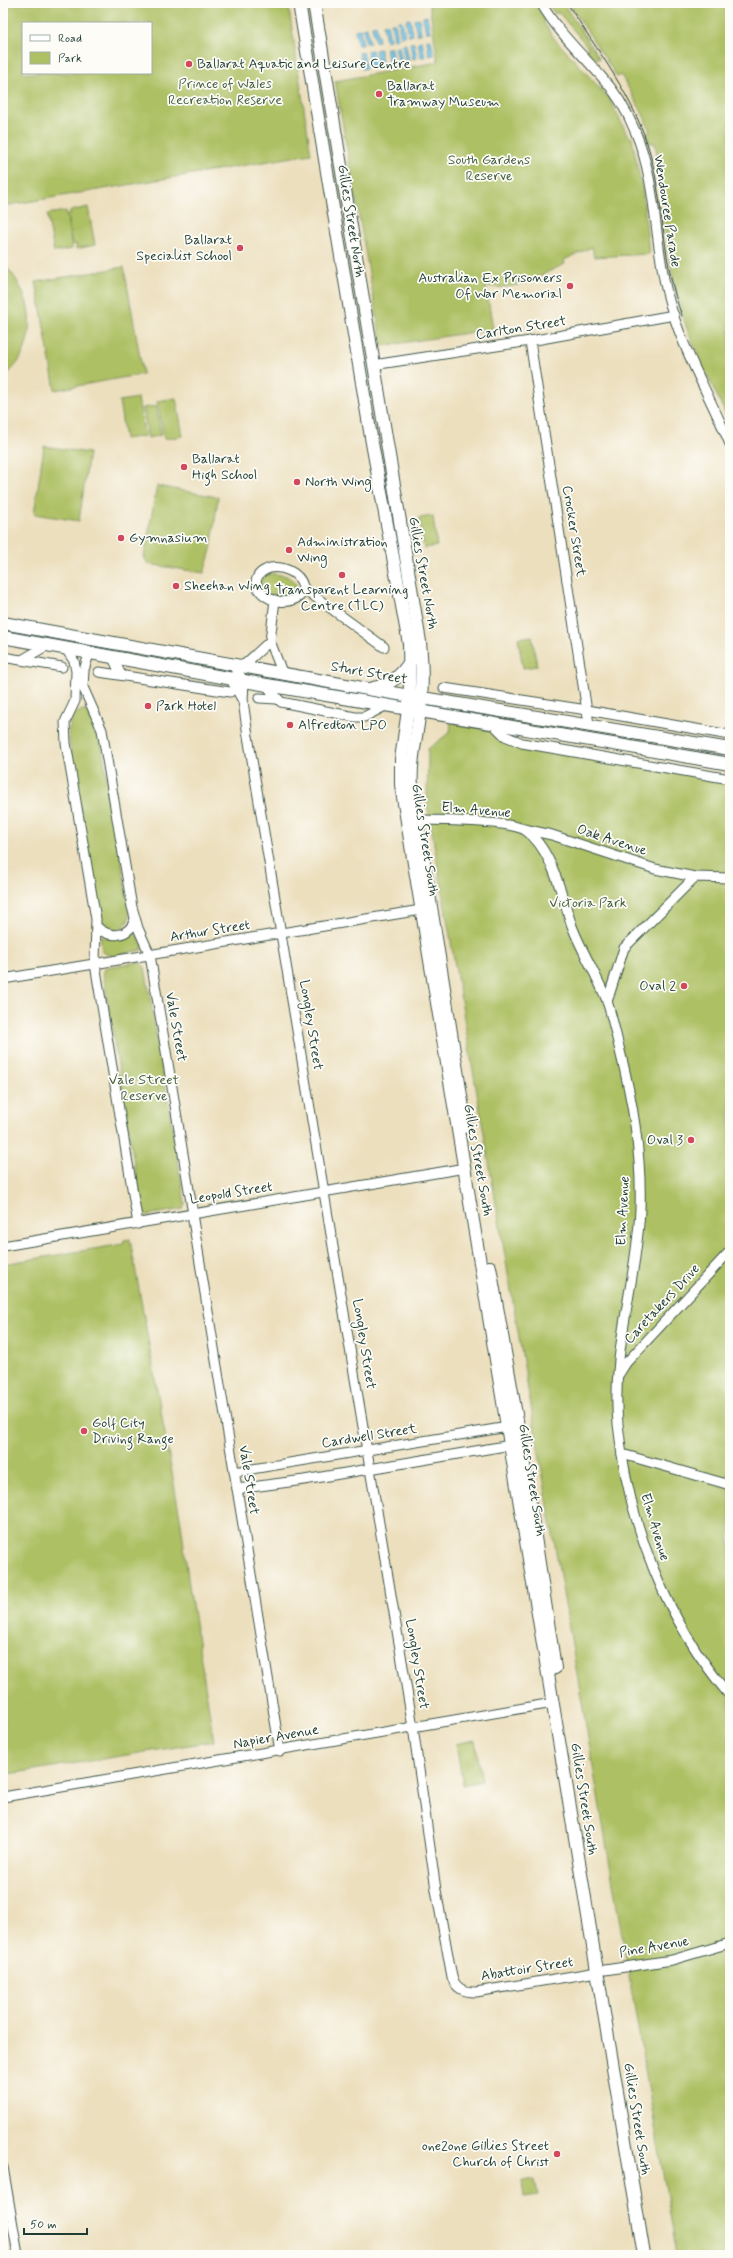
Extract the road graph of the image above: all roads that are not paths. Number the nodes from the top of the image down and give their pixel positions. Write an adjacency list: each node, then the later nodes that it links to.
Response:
1 (299, 3): 5 (main road, Gillies Street North)
2 (314, 3): 4 (main road, Gillies Street North)
3 (541, 3): 6 (street, Wendouree Parade)
4 (338, 153): 5 (main road); 8 (main road, Gillies Street North)
5 (327, 170): 10 (main road, Gillies Street North)
6 (674, 315): 7 (street, Carlton Street); 11 (street, Wendouree Parade)
7 (530, 341): 8 (street, Carlton Street); 45 (street, Crocker Street)
8 (373, 365): 9 (main road, Gillies Street North)
9 (386, 441): 10 (main road); 38 (main road, Gillies Street North)
10 (372, 443): 24 (main road, Gillies Street North)
11 (730, 444)
12 (303, 588): 13 (street); 13 (street); 18 (street)
13 (275, 600): 16 (street)
14 (3, 623): 25 (main road, Sturt Street)
15 (3, 637): 17 (main road, Sturt Street)
16 (270, 641): 26 (street); 29 (street)
17 (46, 646): 19 (main road, Sturt Street); 23 (street)
18 (384, 647)
19 (66, 649): 20 (main road, Sturt Street); 46 (street)
20 (89, 654): 22 (main road, Sturt Street); 43 (street, Vale Street)
21 (3, 657): 23 (street)
22 (113, 658): 30 (street); 31 (main road, Sturt Street)
23 (22, 660): 27 (street)
24 (411, 660): 36 (main road); 38 (main road, Gillies Street North)
25 (231, 663): 26 (main road, Sturt Street); 32 (street)
26 (244, 665): 29 (main road, Sturt Street)
27 (62, 667)
28 (100, 672): 30 (street)
29 (282, 672): 36 (main road, Sturt Street)
30 (121, 675): 34 (street)
31 (225, 677): 32 (main road, Sturt Street); 34 (street); 41 (street, Longley Street)
32 (244, 681): 33 (main road, Sturt Street); 41 (street, Longley Street)
33 (265, 684): 40 (street); 42 (main road, Sturt Street)
34 (197, 688): 37 (street)
35 (444, 688): 45 (street)
36 (368, 689): 38 (main road, Sturt Street)
37 (230, 692)
38 (416, 696): 44 (main road, Gillies Street North); 48 (main road, Sturt Street)
39 (259, 698): 40 (street, Sturt Street)
40 (277, 699): 42 (street, Sturt Street)
41 (243, 701): 60 (street, Longley Street)
42 (387, 705): 44 (main road, Sturt Street)
43 (92, 709): 46 (street); 58 (street, Vale Street)
44 (415, 710): 47 (main road, Sturt Street); 53 (main road, Gillies Street South); 57 (main road, Gillies Street South)
45 (587, 710): 48 (street, Crocker Street); 49 (street)
46 (69, 713): 59 (street)
47 (492, 722): 51 (main road, Sturt Street); 52 (street)
48 (589, 724): 50 (main road, Sturt Street)
49 (730, 735)
50 (730, 749)
51 (730, 764)
52 (730, 779)
53 (418, 820): 54 (street, Elm Avenue); 57 (main road, Gillies Street South)
54 (521, 828): 55 (street, Oak Avenue); 64 (street, Elm Avenue)
55 (695, 877): 56 (street, Oak Avenue); 64 (street)
56 (730, 878)
57 (426, 909): 60 (street, Arthur Street); 65 (main road, Gillies Street South)
58 (135, 918): 59 (street); 61 (street, Vale Street)
59 (96, 926): 62 (street)
60 (282, 933): 61 (street, Arthur Street); 66 (street, Longley Street)
61 (150, 955): 62 (street, Arthur Street); 67 (street, Vale Street)
62 (95, 964): 63 (street, Arthur Street); 68 (street)
63 (3, 979)
64 (607, 1002): 71 (street, Elm Avenue)
65 (468, 1168): 66 (street, Leopold Street); 72 (main road, Gillies Street South)
66 (325, 1192): 67 (street, Leopold Street); 74 (street, Longley Street)
67 (193, 1214): 68 (street, Leopold Street); 77 (street, Vale Street)
68 (138, 1224): 69 (street, Leopold Street)
69 (3, 1246)
70 (730, 1251): 71 (street, Caretakers Drive)
71 (618, 1377): 75 (street, Elm Avenue)
72 (513, 1426): 73 (main road, Gillies Street South); 74 (street, Cardwell Street)
73 (515, 1445): 76 (street); 81 (main road, Gillies Street South)
74 (367, 1450): 76 (street, Longley Street); 77 (street, Cardwell Street)
75 (622, 1454): 78 (street); 80 (street, Elm Avenue)
76 (370, 1468): 79 (street); 82 (street, Longley Street)
77 (234, 1472): 79 (street, Vale Street)
78 (730, 1485)
79 (237, 1489): 83 (street, Vale Street)
80 (730, 1696)
81 (557, 1703): 82 (street, Napier Avenue); 86 (main road, Gillies Street South)
82 (413, 1727): 83 (street, Napier Avenue); 87 (street, Longley Street)
83 (280, 1751): 84 (street, Napier Avenue)
84 (3, 1796)
85 (730, 1943): 86 (street, Pine Avenue)
86 (601, 1971): 87 (street, Abattoir Street); 89 (main road, Gillies Street South)
87 (461, 1990)
88 (3, 2167): 90 (street)
89 (648, 2253)
90 (18, 2255)

